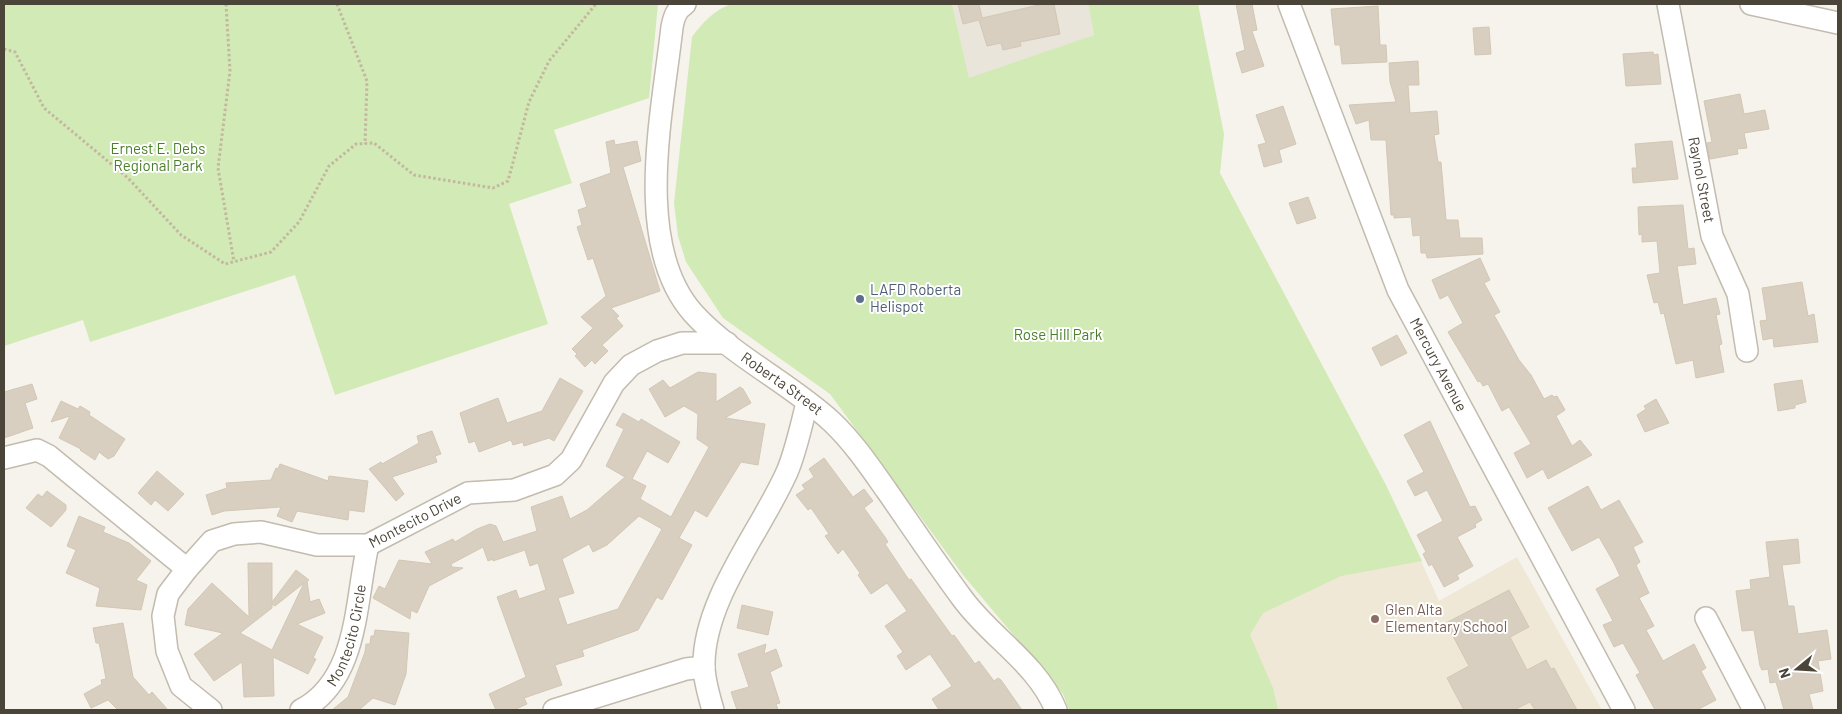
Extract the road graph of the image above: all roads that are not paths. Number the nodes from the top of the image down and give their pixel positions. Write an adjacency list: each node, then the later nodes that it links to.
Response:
1 (1288, 4): 19 (street, Mercury Avenue)
2 (1668, 4): 7 (street, Raynol Street)
3 (1750, 4): 5 (street)
4 (682, 6): 6 (street, Roberta Street)
5 (1838, 22)
6 (727, 343): 8 (street, Roberta Street); 10 (street, Montecito Drive)
7 (1747, 352)
8 (808, 403): 13 (street); 18 (street, Roberta Street)
9 (4, 458): 11 (street)
10 (368, 545): 11 (street, Montecito Drive); 15 (street, Montecito Circle)
11 (187, 568): 14 (street)
12 (1706, 618): 20 (street)
13 (704, 667): 16 (street); 17 (street)
14 (211, 710)
15 (301, 710)
16 (554, 710)
17 (713, 710)
18 (1056, 710)
19 (1624, 710)
20 (1754, 710)

